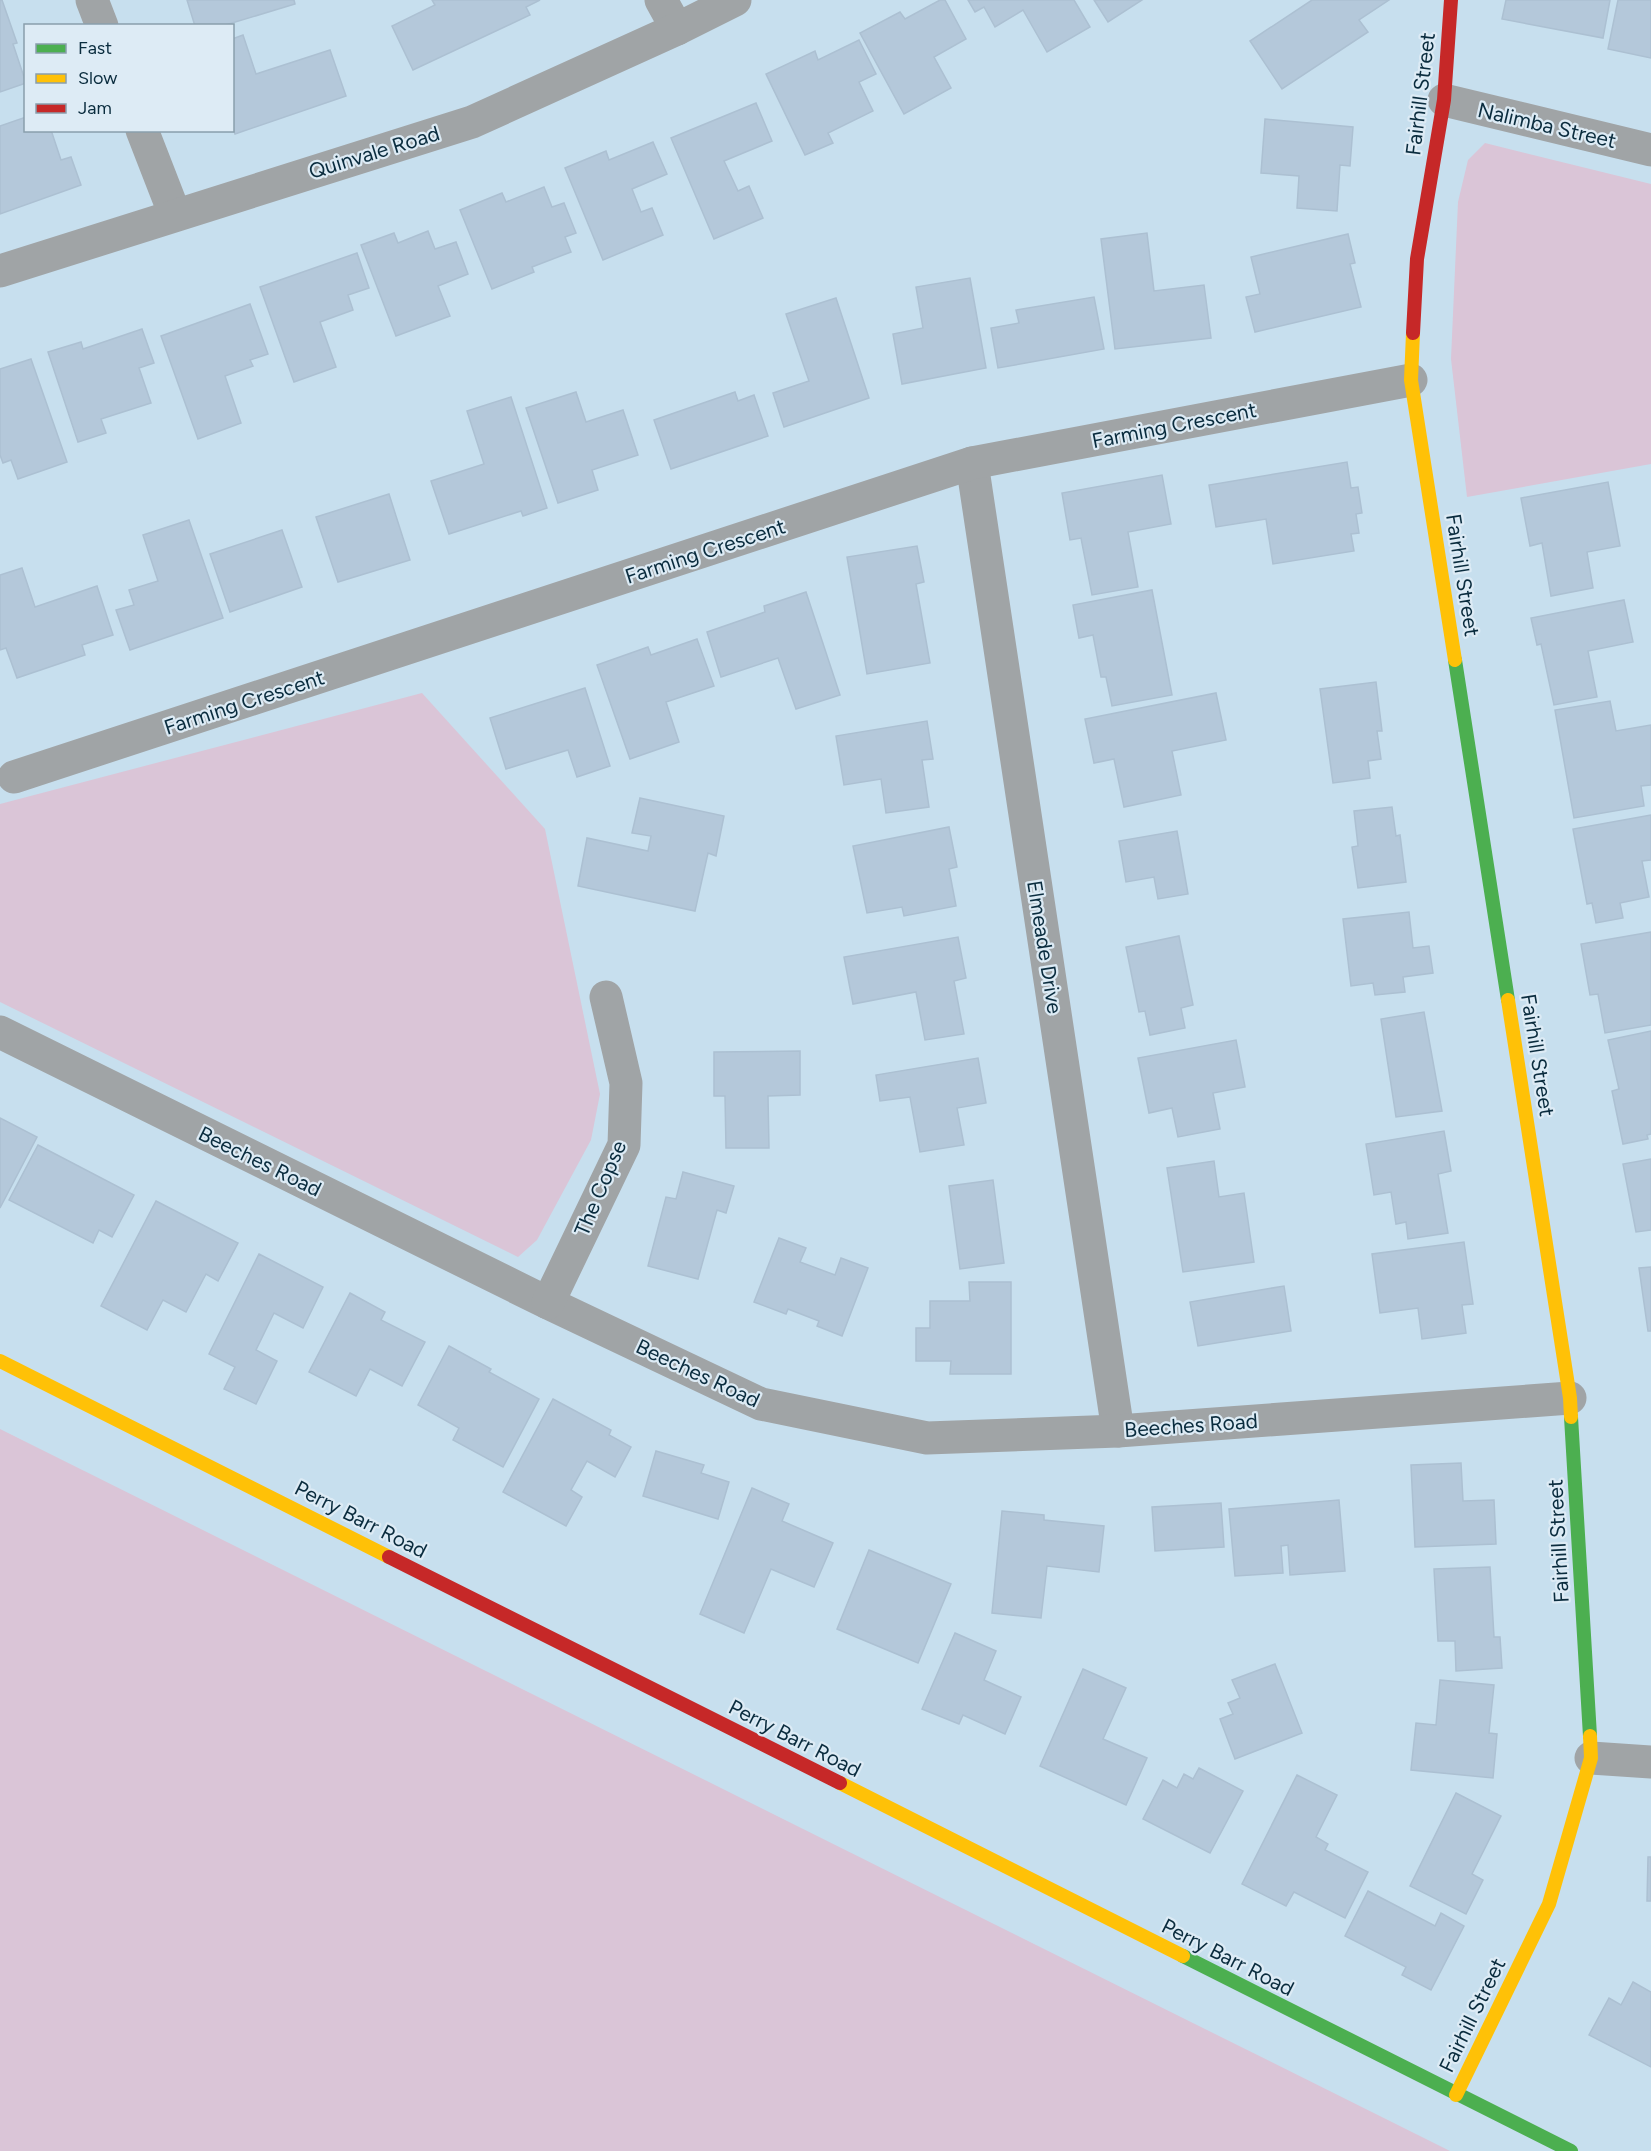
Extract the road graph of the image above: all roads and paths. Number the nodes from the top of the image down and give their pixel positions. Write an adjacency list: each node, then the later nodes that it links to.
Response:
1 (92, 0): 5 (street)
2 (661, 0): 6 (street)
3 (735, 0): 6 (street, Quinvale Road)
4 (1451, 0): 7 (street, Fairhill Street)
5 (101, 24)
6 (677, 29): 10 (street, Quinvale Road)
7 (1444, 100): 9 (street, Nalimba Street); 12 (street, Fairhill Street)
8 (143, 132): 10 (street)
9 (1651, 150)
10 (175, 215): 11 (street, Quinvale Road)
11 (0, 271)
12 (1411, 380): 13 (street, Farming Crescent); 19 (street, Fairhill Street)
13 (972, 463): 14 (street, Farming Crescent); 20 (street, Elmeade Drive)
14 (14, 777)
15 (606, 997): 17 (street, The Copse)
16 (0, 1032): 17 (street, Beeches Road)
17 (548, 1303): 20 (street, Beeches Road)
18 (0, 1361): 23 (street, Perry Barr Road)
19 (1570, 1398): 20 (street, Beeches Road); 21 (street, Fairhill Street)
20 (1118, 1431)
21 (1591, 1758): 22 (street); 23 (street, Fairhill Street)
22 (1651, 1762)
23 (1456, 2095): 24 (street, Perry Barr Road)
24 (1571, 2151)

